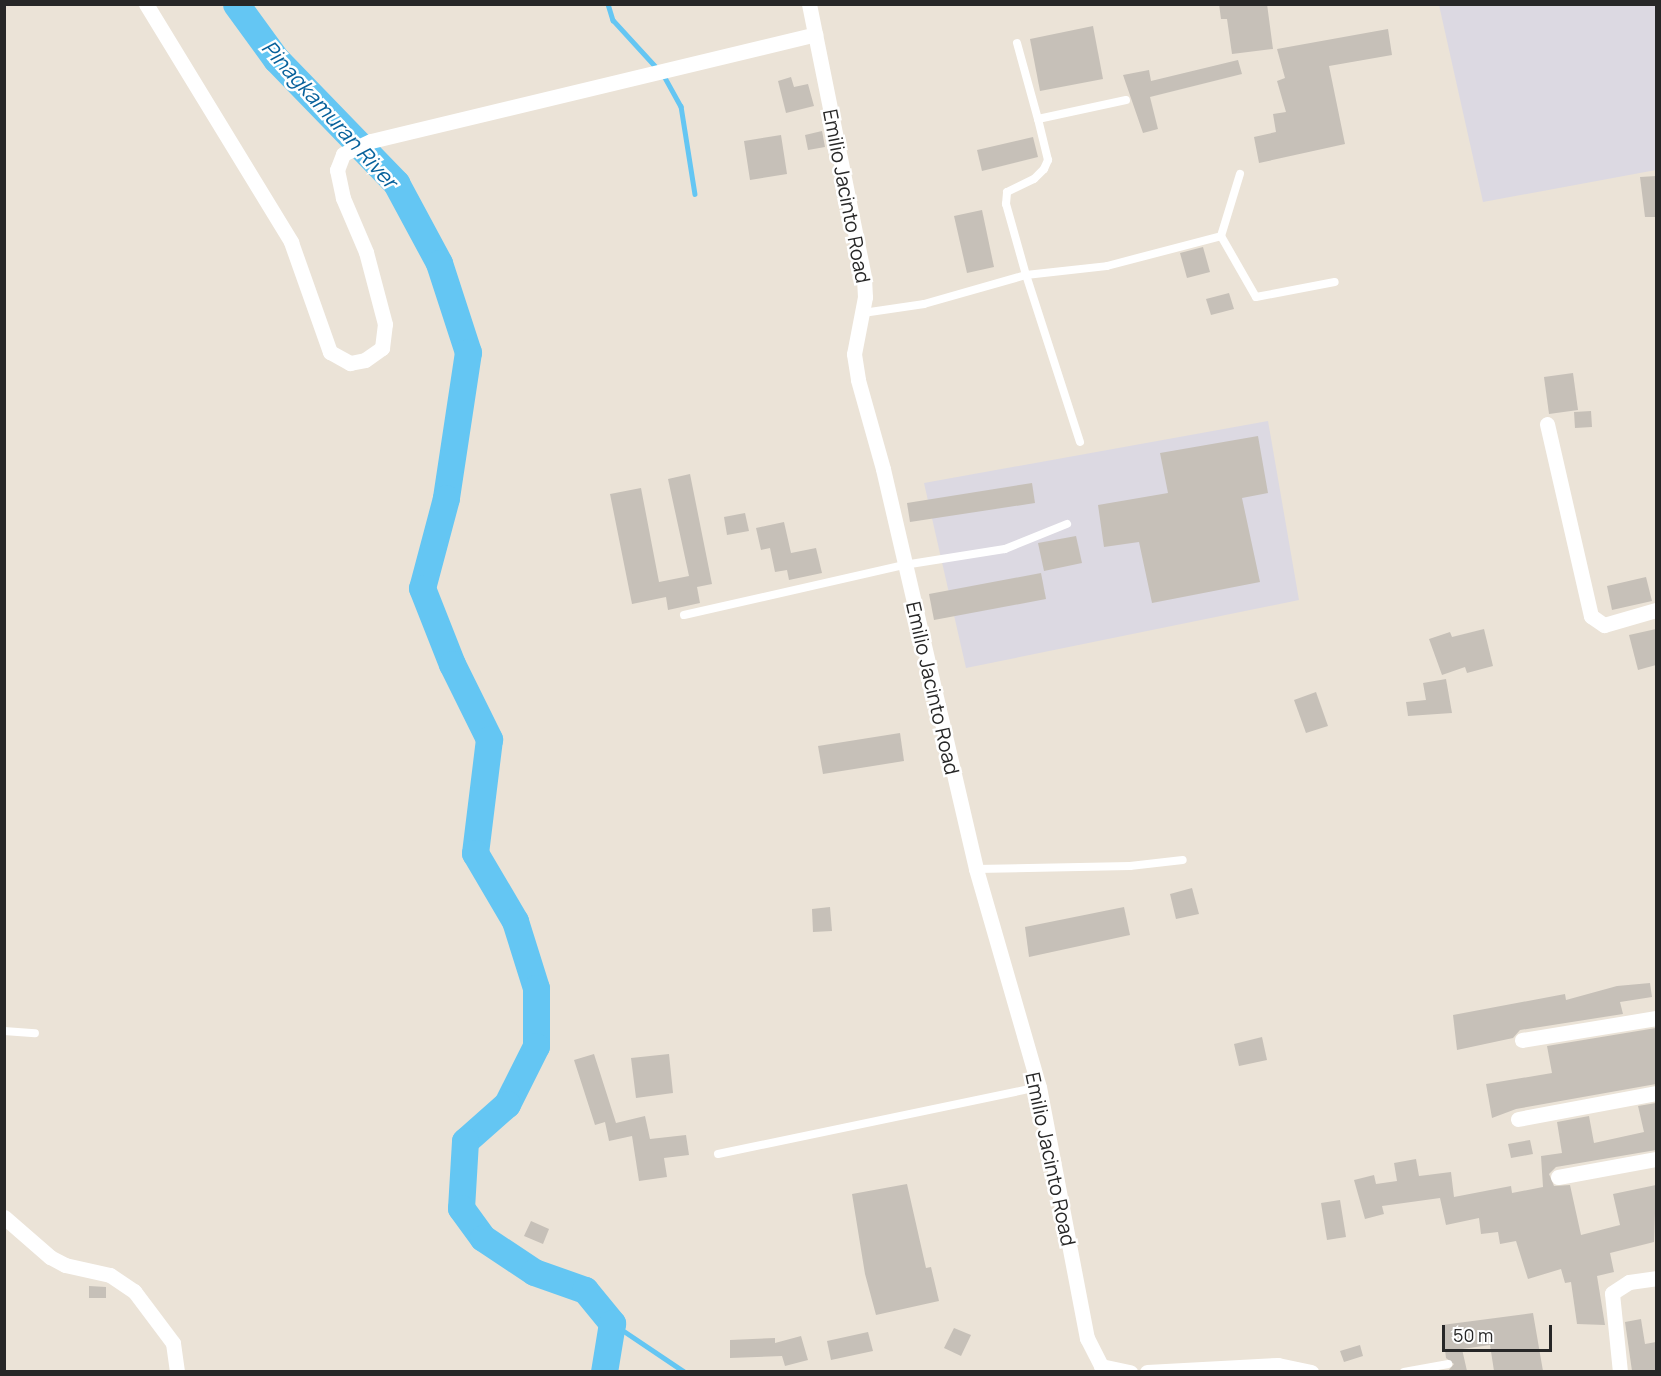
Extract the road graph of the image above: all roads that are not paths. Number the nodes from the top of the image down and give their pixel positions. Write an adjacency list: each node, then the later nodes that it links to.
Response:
1 (146, 4): 3 (street)
2 (809, 4): 3 (street, Emilio Jacinto Road)
3 (815, 34): 11 (street, Emilio Jacinto Road)
4 (1017, 43): 6 (lane)
5 (1126, 100): 6 (lane)
6 (1038, 119): 9 (lane)
7 (1240, 174): 8 (lane)
8 (1221, 236): 9 (lane); 10 (lane)
9 (1026, 275): 11 (lane); 13 (lane)
10 (1335, 282)
11 (863, 313): 15 (street, Emilio Jacinto Road)
12 (1548, 424): 16 (street)
13 (1080, 441)
14 (1067, 524): 15 (lane)
15 (904, 565): 17 (lane); 19 (street, Emilio Jacinto Road)
16 (1656, 610)
17 (684, 615)
18 (1183, 860): 19 (lane)
19 (976, 869): 24 (street, Emilio Jacinto Road)
20 (1656, 1018): 23 (street)
21 (4, 1031): 22 (lane)
22 (34, 1034)
23 (1522, 1040)
24 (1039, 1087): 27 (lane); 34 (street, Emilio Jacinto Road)
25 (1656, 1093): 26 (street)
26 (1518, 1119)
27 (718, 1154)
28 (1656, 1159): 29 (street)
29 (1558, 1177)
30 (4, 1217): 33 (street)
31 (1656, 1278): 38 (street)
32 (1448, 1364): 37 (lane)
33 (177, 1371)
34 (1130, 1371)
35 (1147, 1371): 36 (street)
36 (1311, 1371)
37 (1404, 1371)
38 (1620, 1371)

